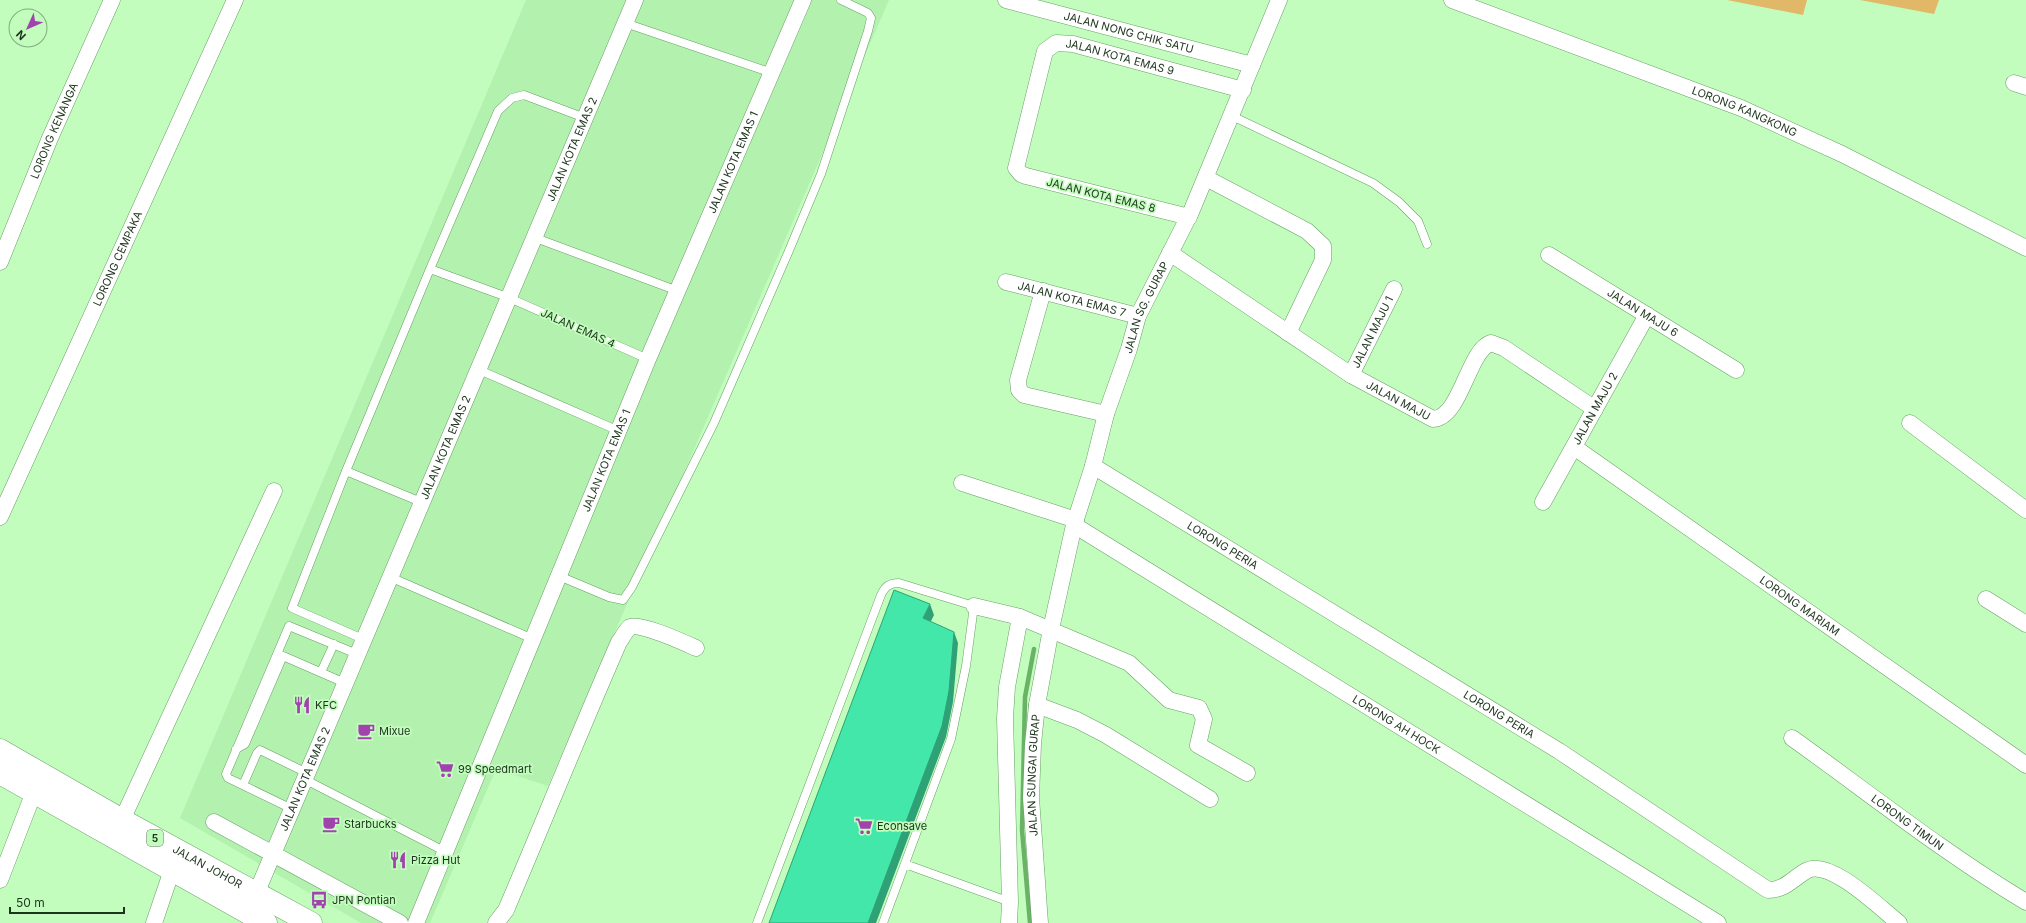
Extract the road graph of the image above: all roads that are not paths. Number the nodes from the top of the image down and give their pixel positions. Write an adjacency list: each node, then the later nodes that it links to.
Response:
1 (112, 0): 23 (street, LORONG KENANGA)
2 (235, 0): 49 (street, LORONG CEMPAKA)
3 (635, 0): 9 (street, JALAN KOTA EMAS 2)
4 (803, 0): 11 (street, JALAN KOTA EMAS 1)
5 (841, 0): 51 (lane)
6 (1006, 0): 10 (street, JALAN NONG CHIK SATU)
7 (1279, 0): 10 (street, JALAN SG. GURAP)
8 (1452, 0): 20 (street, LORONG KANGKONG)
9 (625, 23): 11 (lane); 14 (street, JALAN KOTA EMAS 2)
10 (1252, 65): 12 (street, JALAN SG. GURAP)
11 (772, 73): 27 (street, JALAN KOTA EMAS 1)
12 (1243, 90): 13 (street, JALAN SG. GURAP); 15 (street, JALAN KOTA EMAS 9)
13 (1232, 116): 16 (street, JALAN SG. GURAP); 19 (lane)
14 (585, 118): 18 (street, JALAN KOTA EMAS 2); 24 (lane)
15 (1016, 168): 17 (street, JALAN KOTA EMAS 8)
16 (1206, 178): 17 (street, JALAN SG. GURAP); 32 (street)
17 (1189, 217): 21 (street, JALAN SG. GURAP)
18 (533, 237): 27 (lane); 29 (street, JALAN KOTA EMAS 2)
19 (1427, 244)
20 (2026, 248)
21 (1170, 253): 31 (street, JALAN SG. GURAP); 32 (street, JALAN MAJU)
22 (1549, 255): 30 (street, JALAN MAJU 6)
23 (0, 262)
24 (430, 269): 29 (lane, JALAN EMAS 4); 43 (lane)
25 (1006, 282): 28 (street, JALAN KOTA EMAS 7)
26 (1394, 289): 36 (street, JALAN MAJU 1)
27 (678, 291): 33 (street, JALAN KOTA EMAS 1)
28 (1043, 291): 31 (street, JALAN KOTA EMAS 7); 38 (street)
29 (507, 298): 33 (lane, JALAN EMAS 4); 34 (street, JALAN KOTA EMAS 2)
30 (1647, 315): 35 (street, JALAN MAJU 6); 37 (street, JALAN MAJU 2)
31 (1138, 316): 38 (street, JALAN SG. GURAP)
32 (1288, 333): 36 (street, JALAN MAJU)
33 (648, 359): 40 (street, JALAN KOTA EMAS 1)
34 (477, 369): 40 (lane); 46 (street, JALAN KOTA EMAS 2)
35 (1736, 370)
36 (1351, 375): 37 (street, JALAN MAJU)
37 (1595, 409): 41 (street, JALAN MAJU 2)
38 (1106, 414): 42 (street, JALAN SG. GURAP)
39 (1910, 423): 48 (street)
40 (619, 431): 51 (street, JALAN KOTA EMAS 1)
41 (1574, 447): 47 (street, JALAN MAJU 2); 68 (street, LORONG MARIAM)
42 (1093, 466): 50 (street, JALAN SG. GURAP); 97 (street, LORONG PERIA)
43 (346, 471): 46 (lane); 60 (lane)
44 (962, 483): 50 (street, LORONG AH HOCK)
45 (274, 491): 76 (street)
46 (421, 502): 52 (street, JALAN KOTA EMAS 2)
47 (1543, 502)
48 (2026, 510)
49 (0, 517)
50 (1075, 523): 57 (street, JALAN SG. GURAP); 96 (street, LORONG AH HOCK)
51 (559, 576): 58 (street, JALAN KOTA EMAS 1)
52 (390, 577): 58 (lane); 60 (street, JALAN KOTA EMAS 2)
53 (1986, 599): 56 (street)
54 (974, 606): 55 (street); 80 (lane); 92 (lane)
55 (1020, 618): 57 (street); 84 (street)
56 (2026, 624)
57 (1051, 629): 64 (street, JALAN SUNGAI GURAP); 70 (street)
58 (533, 639): 78 (street, JALAN KOTA EMAS 1)
59 (334, 644): 60 (lane); 62 (lane); 66 (lane)
60 (360, 646): 63 (street, JALAN KOTA EMAS 2)
61 (696, 648): 91 (street)
62 (321, 672): 63 (lane); 66 (lane)
63 (345, 683): 71 (street, JALAN KOTA EMAS 2)
64 (1037, 705): 74 (street); 95 (street, JALAN SUNGAI GURAP)
65 (1792, 738): 85 (street, LORONG TIMUN)
66 (236, 749): 72 (lane)
67 (0, 750): 76 (highway, JALAN JOHOR / 5)
68 (2026, 765)
69 (0, 773): 73 (highway, JALAN JOHOR / 5)
70 (1247, 773)
71 (306, 776): 72 (lane); 75 (street, JALAN KOTA EMAS 2); 78 (lane)
72 (243, 785): 75 (lane)
73 (34, 792): 81 (highway, JALAN JOHOR / 5); 82 (street)
74 (1210, 799)
75 (292, 809): 79 (street, JALAN KOTA EMAS 2)
76 (122, 820): 83 (highway, JALAN JOHOR / 5)
77 (214, 822): 79 (street)
78 (446, 852): 90 (street, JALAN KOTA EMAS 1)
79 (273, 853): 83 (street, JALAN KOTA EMAS 2); 89 (street)
80 (905, 864): 84 (lane); 93 (lane)
81 (172, 870): 86 (street); 87 (highway, JALAN JOHOR / 5)
82 (0, 880)
83 (256, 894): 88 (highway, JALAN JOHOR / 5)
84 (1010, 902): 94 (street)
85 (2026, 902)
86 (154, 923)
87 (266, 923)
88 (311, 923)
89 (400, 923)
90 (416, 923)
91 (496, 923)
92 (757, 923)
93 (882, 923)
94 (1009, 923)
95 (1040, 923)
96 (1718, 923)
97 (1899, 923)

